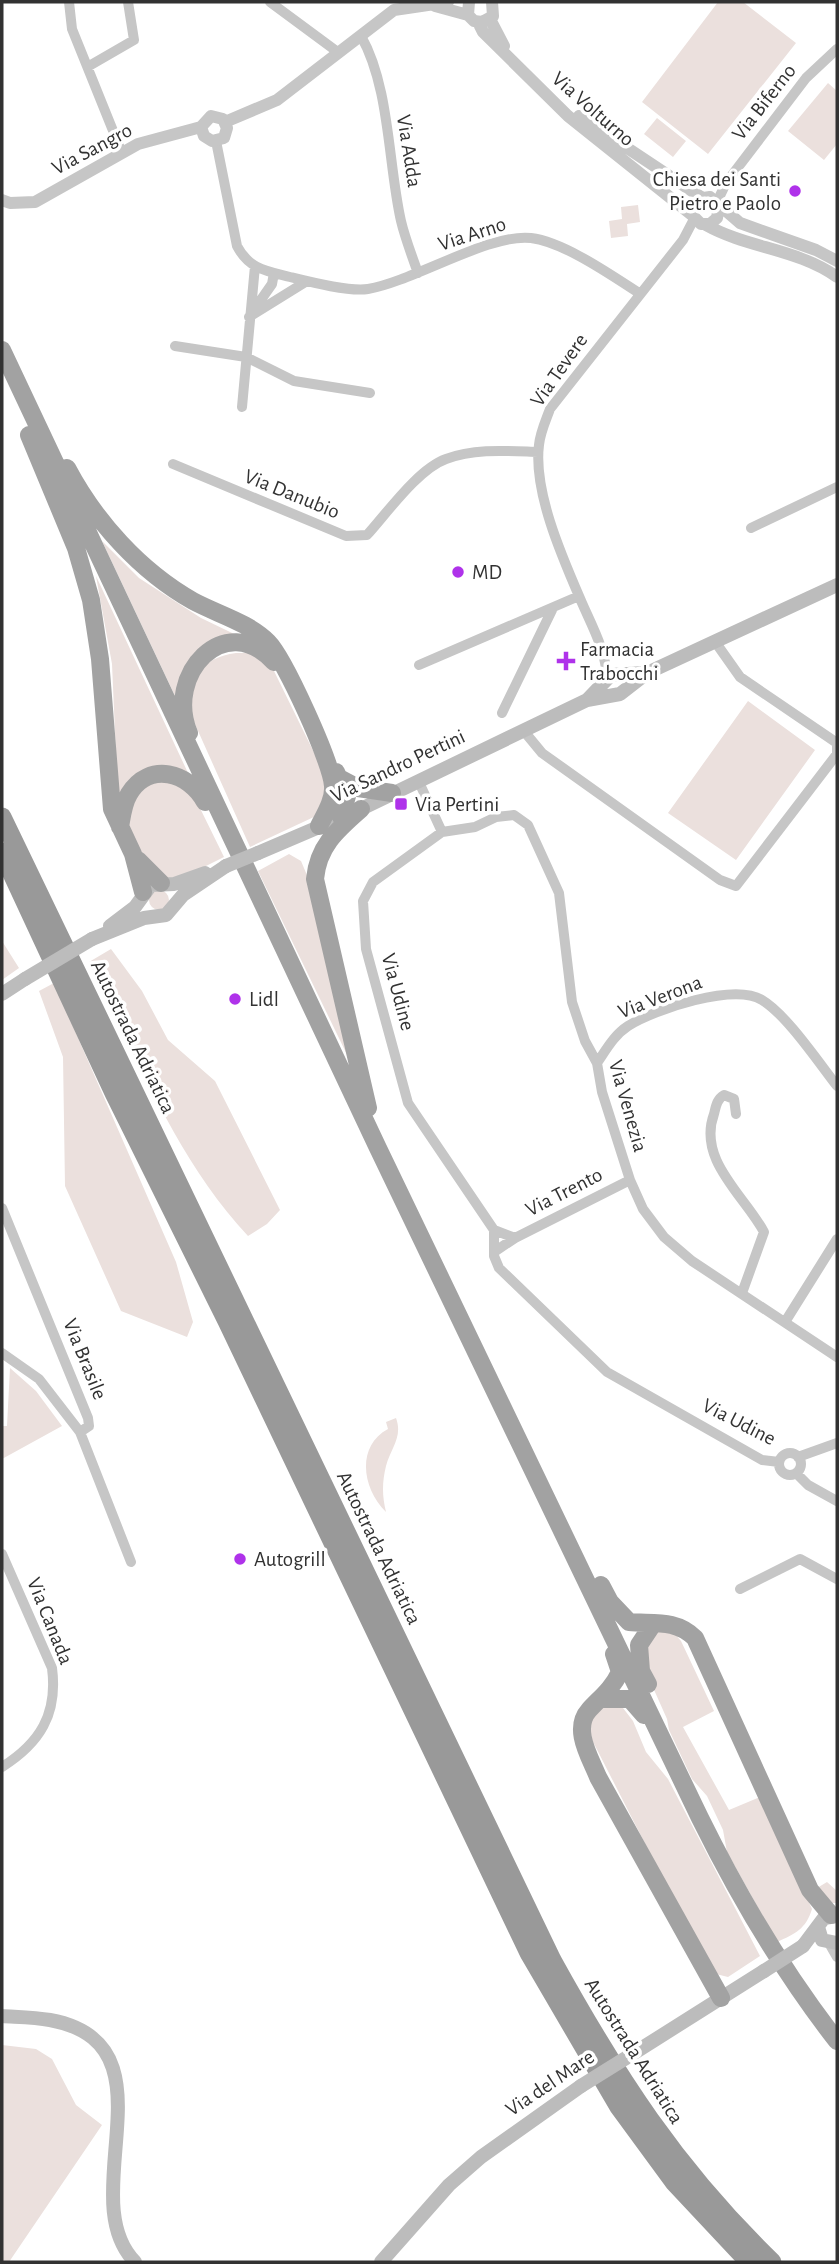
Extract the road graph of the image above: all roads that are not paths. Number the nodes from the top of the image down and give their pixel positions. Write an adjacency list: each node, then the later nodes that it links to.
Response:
1 (69, 2): 10 (street)
2 (128, 2): 10 (street)
3 (270, 2): 9 (street)
4 (448, 2): 5 (street, Via Sangro)
5 (428, 5): 6 (street); 7 (street, Via Sangro)
6 (484, 10): 16 (street, Via Volturno); 17 (street, Via Volturno)
7 (361, 36): 9 (street, Via Sangro); 21 (street, Via Adda)
8 (837, 49): 16 (street, Via Biferno)
9 (339, 53): 11 (street, Via Sangro)
10 (89, 66): 14 (street)
11 (225, 122): 12 (street, Via Sangro); 13 (street)
12 (201, 127): 13 (street); 14 (street, Via Sangro)
13 (216, 141): 19 (street)
14 (122, 153): 15 (street, Via Sangro)
15 (2, 200)
16 (712, 200): 17 (street); 17 (street); 18 (street, Via Volturno)
17 (698, 220): 22 (street, Via Volturno); 24 (street, Via Tevere)
18 (837, 261)
19 (256, 266): 20 (street, Via Arno); 25 (street)
20 (274, 273): 23 (street, Via Arno); 25 (street)
21 (418, 273): 23 (street, Via Arno); 24 (street, Via Arno)
22 (837, 277)
23 (307, 281): 25 (street)
24 (639, 293): 31 (street, Via Tevere)
25 (249, 317): 28 (street)
26 (175, 346): 28 (street)
27 (2, 350): 40 (highway); 47 (highway); 53 (highway)
28 (246, 357): 29 (street); 30 (street)
29 (370, 393)
30 (242, 407)
31 (538, 452): 32 (street, Via Danubio); 36 (street, Via Tevere)
32 (173, 464)
33 (837, 487): 34 (street)
34 (751, 528)
35 (837, 585): 38 (main road)
36 (579, 596): 37 (street); 41 (street, Via Tevere)
37 (552, 610): 39 (street); 42 (street)
38 (716, 643): 41 (main road); 43 (street)
39 (419, 665)
40 (288, 677): 44 (highway); 47 (highway)
41 (614, 682): 43 (main road, Via Sandro Pertini)
42 (502, 713)
43 (523, 730): 46 (main road, Via Sandro Pertini)
44 (323, 752): 45 (highway); 52 (highway)
45 (341, 779): 48 (highway); 51 (highway)
46 (418, 780): 48 (main road, Via Sandro Pertini); 55 (street)
47 (209, 792): 54 (highway)
48 (392, 793): 49 (main road, Via Sandro Pertini)
49 (360, 809): 51 (main road, Via Sandro Pertini); 68 (highway)
50 (2, 817): 102 (highway, Autostrada Adriatica)
51 (341, 817): 52 (main road, Via Sandro Pertini)
52 (319, 826): 58 (main road, Via Sandro Pertini, bridge)
53 (120, 827): 54 (highway); 57 (highway)
54 (227, 830): 68 (highway)
55 (442, 832): 65 (street, Via Venezia); 71 (street, Via Udine)
56 (2, 852): 105 (highway, Autostrada Adriatica)
57 (133, 854): 59 (highway); 60 (highway)
58 (226, 866): 59 (main road, Via Sandro Pertini); 61 (main road, Via Sandro Pertini)
59 (164, 884): 60 (main road, Via Sandro Pertini); 61 (main road)
60 (142, 895): 62 (main road); 63 (main road, Via Sandro Pertini)
61 (176, 902): 62 (main road, Via Sandro Pertini)
62 (156, 917): 63 (main road, Via Sandro Pertini)
63 (93, 939): 64 (main road, Via Sandro Pertini, bridge)
64 (2, 994)
65 (597, 1063): 66 (street, Via Verona); 69 (street, Via Venezia)
66 (837, 1086)
67 (736, 1114): 75 (street)
68 (377, 1146): 85 (highway)
69 (630, 1180): 72 (street, Via Trento); 75 (street, Via Venezia)
70 (2, 1208): 79 (street, Via Brasile)
71 (494, 1230): 72 (street); 74 (street, Via Udine)
72 (515, 1238): 74 (street)
73 (837, 1239): 76 (street)
74 (495, 1252): 82 (street, Via Udine)
75 (742, 1293): 76 (street, Via Venezia)
76 (785, 1322): 78 (street, Via Venezia)
77 (2, 1353): 79 (street)
78 (837, 1357)
79 (80, 1432): 87 (street, Via Brasile)
80 (837, 1443): 81 (street, Via Udine)
81 (798, 1457): 82 (street, Via Udine); 83 (street, Via Udine)
82 (779, 1462): 83 (street, Via Udine)
83 (796, 1473): 84 (street, Via Udine)
84 (837, 1501)
85 (571, 1548): 90 (highway); 91 (highway)
86 (2, 1554): 94 (street, Via Canada)
87 (131, 1562)
88 (837, 1579): 89 (street)
89 (740, 1589)
90 (601, 1611): 92 (highway); 93 (highway)
91 (653, 1624): 93 (highway); 95 (highway)
92 (601, 1699): 93 (highway); 99 (highway)
93 (664, 1744): 101 (highway)
94 (2, 1767)
95 (830, 1919): 96 (main road); 97 (main road, Via del Mare)
96 (830, 1943): 97 (main road, Via del Mare); 98 (street)
97 (803, 1946): 99 (main road, Via del Mare, bridge)
98 (837, 1957)
99 (721, 1998): 102 (main road, Via del Mare, bridge)
100 (2, 2016): 103 (main road)
101 (837, 2041)
102 (613, 2066): 104 (main road, Via del Mare, bridge); 106 (highway, Autostrada Adriatica)
103 (135, 2262)
104 (381, 2262)
105 (749, 2262)
106 (772, 2262)

